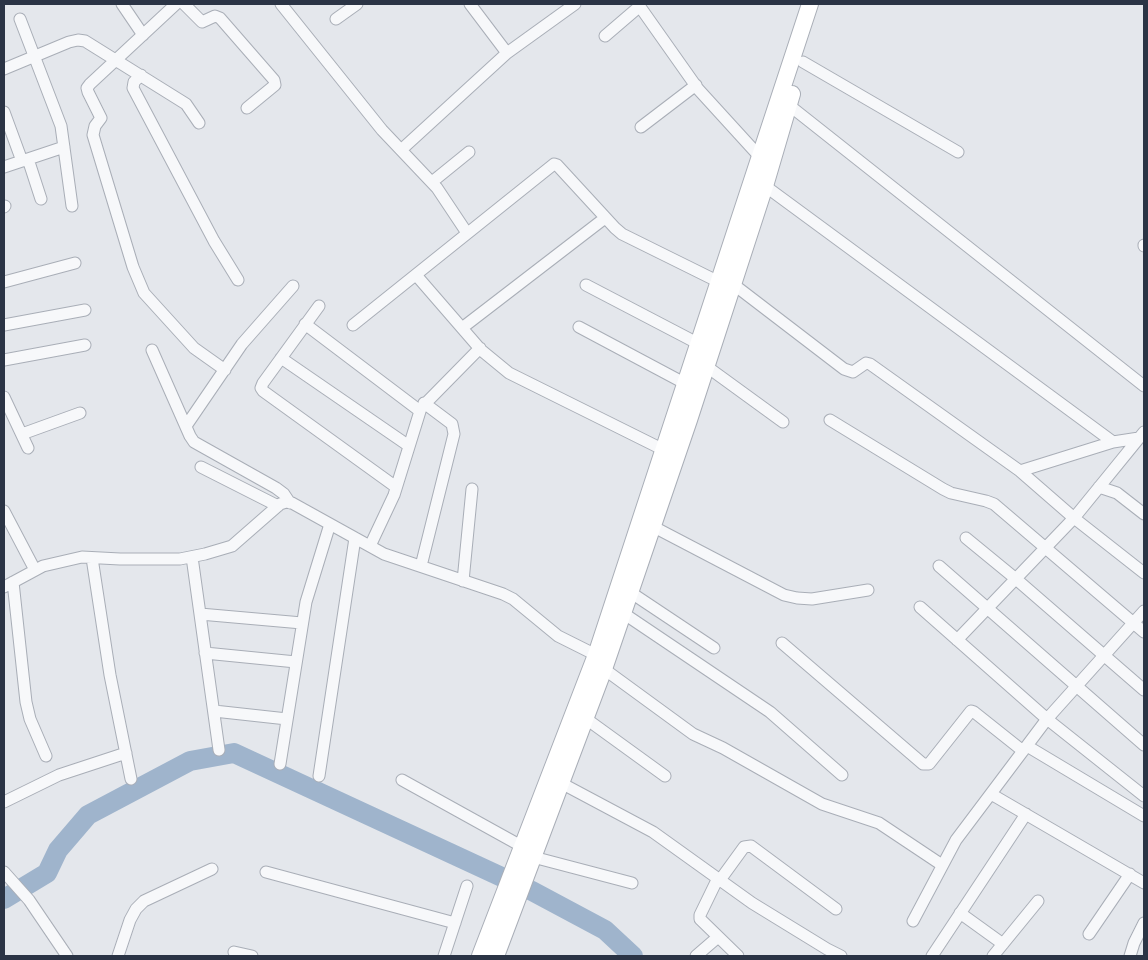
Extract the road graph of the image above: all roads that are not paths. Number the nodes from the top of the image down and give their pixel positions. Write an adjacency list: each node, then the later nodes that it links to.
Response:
1 (122, 4): 13 (street)
2 (176, 4): 13 (street)
3 (184, 4): 23 (street)
4 (281, 4): 28 (street)
5 (356, 4): 12 (street)
6 (470, 4): 15 (street)
7 (810, 4): 22 (main road)
8 (822, 4): 18 (main road)
9 (571, 5): 15 (street)
10 (639, 5): 14 (street); 21 (street)
11 (20, 19): 16 (street)
12 (336, 19)
13 (142, 35): 17 (street)
14 (604, 36)
15 (507, 53): 28 (street)
16 (34, 56): 17 (street); 19 (street); 27 (street)
17 (116, 60): 20 (street); 61 (street)
18 (803, 62): 22 (main road); 30 (street)
19 (4, 69)
20 (141, 75): 25 (street); 42 (street)
21 (696, 85): 26 (street); 31 (street)
22 (784, 101): 31 (main road); 35 (main road); 63 (street)
23 (247, 108)
24 (4, 112): 32 (street)
25 (199, 123)
26 (641, 127)
27 (64, 147): 32 (street); 37 (street)
28 (401, 150): 34 (street)
29 (469, 152): 34 (street)
30 (958, 152)
31 (760, 157): 35 (main road)
32 (25, 160): 33 (street); 36 (street)
33 (4, 167)
34 (432, 182): 39 (street)
35 (759, 182): 44 (main road); 72 (street)
36 (41, 199)
37 (72, 206)
38 (605, 218): 39 (street); 44 (street); 53 (street)
39 (467, 233): 41 (street)
40 (75, 263): 43 (street)
41 (416, 275): 51 (street); 53 (street)
42 (238, 280)
43 (4, 282)
44 (726, 283): 54 (main road); 60 (main road); 77 (street)
45 (586, 285): 54 (street)
46 (293, 286): 61 (street)
47 (318, 306): 49 (street)
48 (85, 310): 50 (street)
49 (305, 324): 58 (street); 65 (street)
50 (4, 325)
51 (353, 325)
52 (580, 327): 62 (street)
53 (462, 328): 56 (street)
54 (699, 344): 62 (main road)
55 (85, 345): 59 (street)
56 (480, 348): 65 (street); 75 (street)
57 (152, 350): 69 (street)
58 (281, 358): 73 (street); 79 (street)
59 (4, 360)
60 (706, 366): 68 (street); 87 (main road)
61 (225, 370): 69 (street)
62 (686, 384): 75 (main road)
63 (1144, 386)
64 (4, 397): 70 (street)
65 (422, 407): 73 (street); 94 (street)
66 (80, 413): 70 (street)
67 (830, 420): 91 (street)
68 (783, 422)
69 (186, 426): 81 (street)
70 (22, 434): 74 (street)
71 (1141, 435): 72 (street); 78 (street)
72 (1113, 442): 77 (street)
73 (409, 446): 79 (street)
74 (28, 448)
75 (664, 450): 117 (main road)
76 (201, 467): 82 (street)
77 (1020, 471): 85 (street)
78 (1099, 487): 84 (street); 85 (street)
79 (396, 488): 90 (street)
80 (472, 490): 99 (street)
81 (290, 503): 82 (street); 86 (street)
82 (278, 506): 92 (street)
83 (4, 511): 96 (street)
84 (1144, 514)
85 (1074, 518): 91 (street); 97 (street)
86 (330, 524): 88 (street); 108 (street)
87 (652, 526): 101 (street); 102 (main road)
88 (355, 538): 90 (street); 130 (street)
89 (966, 538): 98 (street)
90 (370, 546): 94 (street)
91 (1044, 547): 98 (street); 109 (street)
92 (192, 557): 93 (street); 107 (street)
93 (92, 558): 96 (street); 127 (street)
94 (421, 566): 99 (street)
95 (938, 566): 104 (street)
96 (35, 570): 100 (street)
97 (1144, 573)
98 (1016, 578): 104 (street); 115 (street)
99 (463, 580): 117 (street)
100 (8, 585): 128 (street)
101 (868, 590)
102 (630, 592): 106 (main road); 113 (street)
103 (920, 607): 111 (street)
104 (987, 609): 111 (street); 118 (street)
105 (1144, 611): 109 (street)
106 (623, 613): 117 (main road); 132 (street)
107 (200, 614): 108 (street); 114 (street)
108 (302, 623): 116 (street)
109 (1134, 623): 110 (street); 115 (street)
110 (1144, 632)
111 (957, 640): 123 (street)
112 (782, 643): 125 (street)
113 (714, 648)
114 (205, 653): 116 (street); 120 (street)
115 (1104, 656): 118 (street); 119 (street)
116 (296, 662): 122 (street)
117 (600, 662): 121 (main road); 142 (main road); 143 (street)
118 (1077, 687): 123 (street); 124 (street)
119 (1144, 690)
120 (214, 711): 122 (street); 126 (street)
121 (585, 718): 131 (street); 135 (main road)
122 (287, 719): 129 (street)
123 (1047, 719): 125 (street); 137 (street)
124 (1144, 744)
125 (1025, 748): 136 (street); 139 (street)
126 (219, 750)
127 (126, 753): 133 (street); 138 (street)
128 (46, 756)
129 (280, 764)
130 (319, 776)
131 (665, 776)
132 (842, 776)
133 (131, 779)
134 (402, 780): 142 (street)
135 (561, 783): 142 (main road); 148 (street)
136 (991, 794): 140 (street); 143 (street)
137 (1144, 796): 139 (street)
138 (4, 802)
139 (1132, 809): 141 (street)
140 (1026, 814): 147 (street); 155 (street)
141 (1144, 816)
142 (525, 859): 149 (street); 152 (main road)
143 (942, 865): 156 (street)
144 (212, 869): 164 (street)
145 (4, 872): 163 (street)
146 (266, 872): 157 (street)
147 (1130, 874): 150 (street); 159 (street)
148 (719, 879): 154 (street); 160 (street); 171 (street)
149 (632, 883)
150 (1144, 883)
151 (467, 886): 157 (street)
152 (511, 896): 167 (main road); 168 (main road)
153 (1038, 902): 161 (street)
154 (836, 910)
155 (960, 913): 161 (street); 172 (street)
156 (913, 921)
157 (455, 923): 166 (street)
158 (1144, 923): 174 (street)
159 (1089, 934)
160 (718, 937): 169 (street); 170 (street)
161 (1003, 944): 173 (street)
162 (234, 952): 165 (street)
163 (67, 956)
164 (118, 956)
165 (252, 956)
166 (444, 956)
167 (480, 956)
168 (496, 956)
169 (696, 956)
170 (738, 956)
171 (841, 956)
172 (932, 956)
173 (993, 956)
174 (1130, 956)

